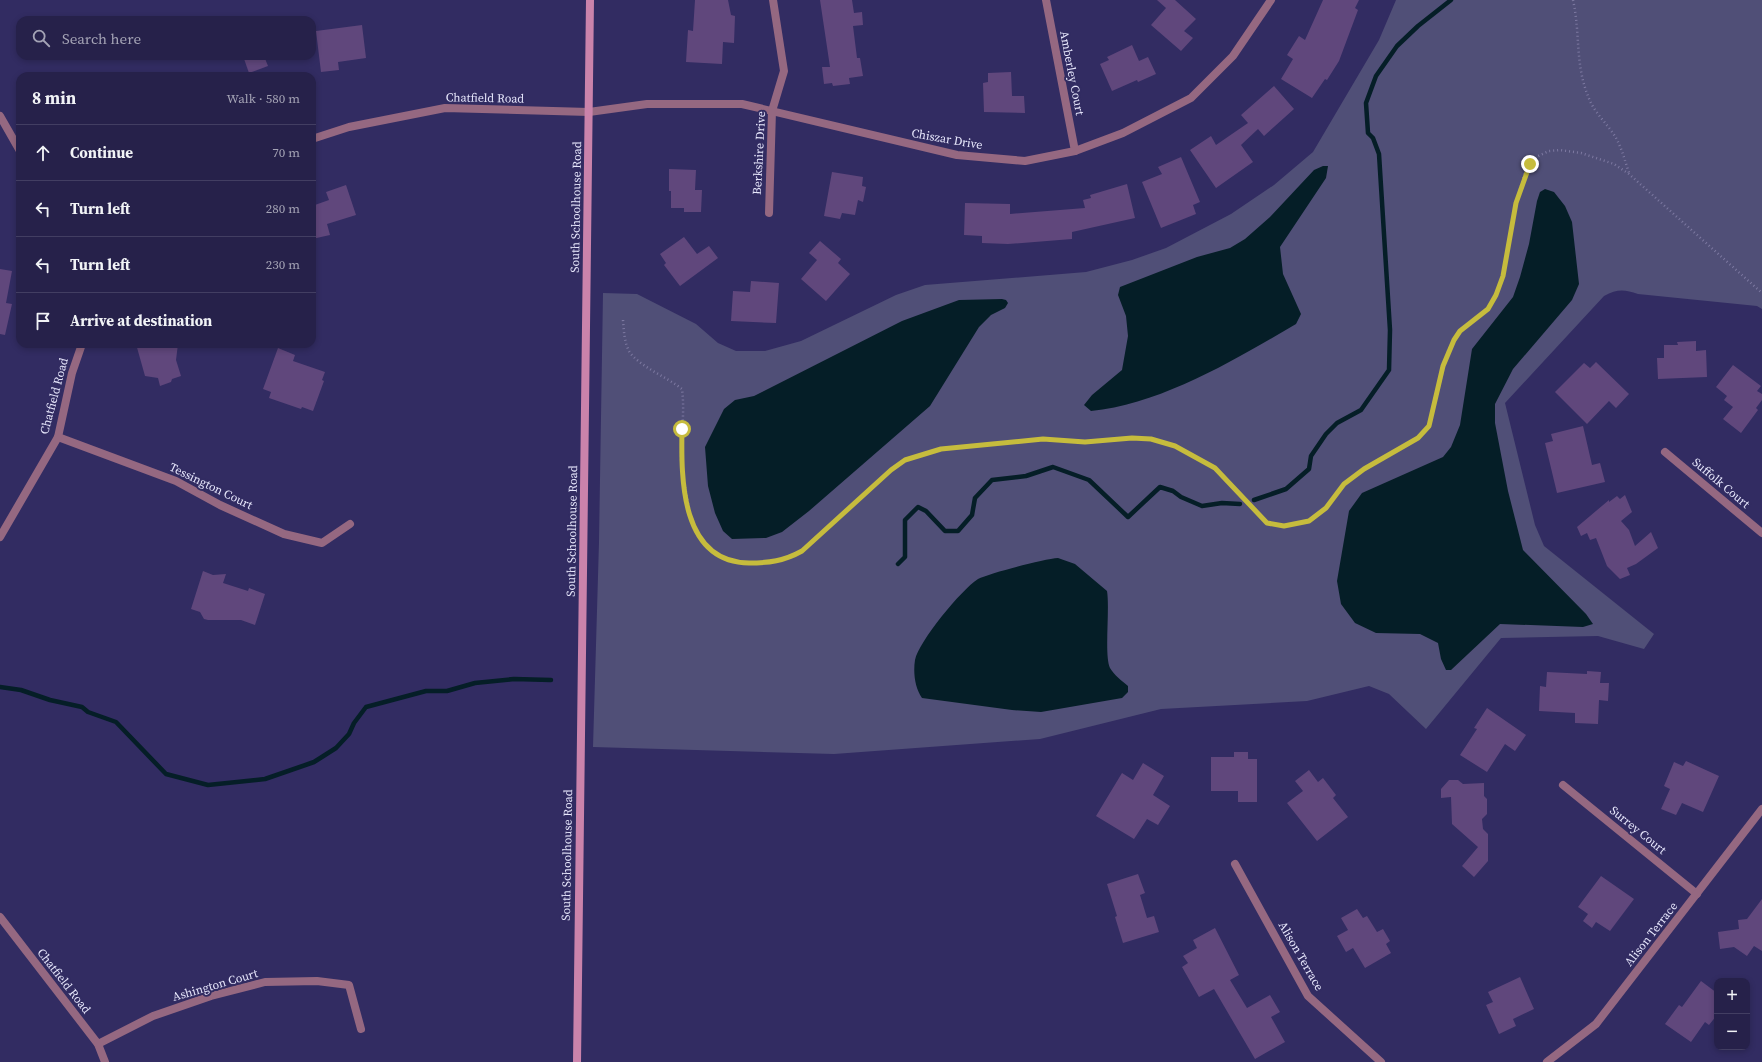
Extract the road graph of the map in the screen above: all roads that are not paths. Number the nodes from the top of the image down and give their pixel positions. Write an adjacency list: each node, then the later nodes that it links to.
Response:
1 (590, 0): 6 (street, South Schoolhouse Road)
2 (773, 0): 5 (street, Berkshire Drive)
3 (1046, 0): 10 (street, Amberley Court)
4 (1271, 0): 10 (street, Chiszar Drive)
5 (772, 111): 6 (street, Chiszar Drive); 10 (street, Chiszar Drive); 11 (street, Berkshire Drive)
6 (589, 112): 8 (street, Chatfield Road); 26 (street, South Schoolhouse Road)
7 (0, 116): 9 (street)
8 (316, 138)
9 (16, 144)
10 (1075, 151)
11 (769, 213)
12 (81, 348): 13 (street, Chatfield Road)
13 (58, 436): 15 (street, Tessington Court); 17 (street, Chatfield Road)
14 (1665, 452): 16 (street, Suffolk Court)
15 (350, 524)
16 (1762, 533)
17 (0, 537)
18 (1563, 784): 21 (street, Surrey Court)
19 (1762, 809): 21 (street, Alison Terrace)
20 (1235, 864): 27 (street, Alison Terrace)
21 (1697, 894): 28 (street, Alison Terrace)
22 (0, 917): 24 (street, Chatfield Road)
23 (361, 1028): 24 (street, Ashington Court)
24 (98, 1044): 25 (street, Chatfield Road)
25 (105, 1062)
26 (577, 1062)
27 (1381, 1062)
28 (1547, 1062)

